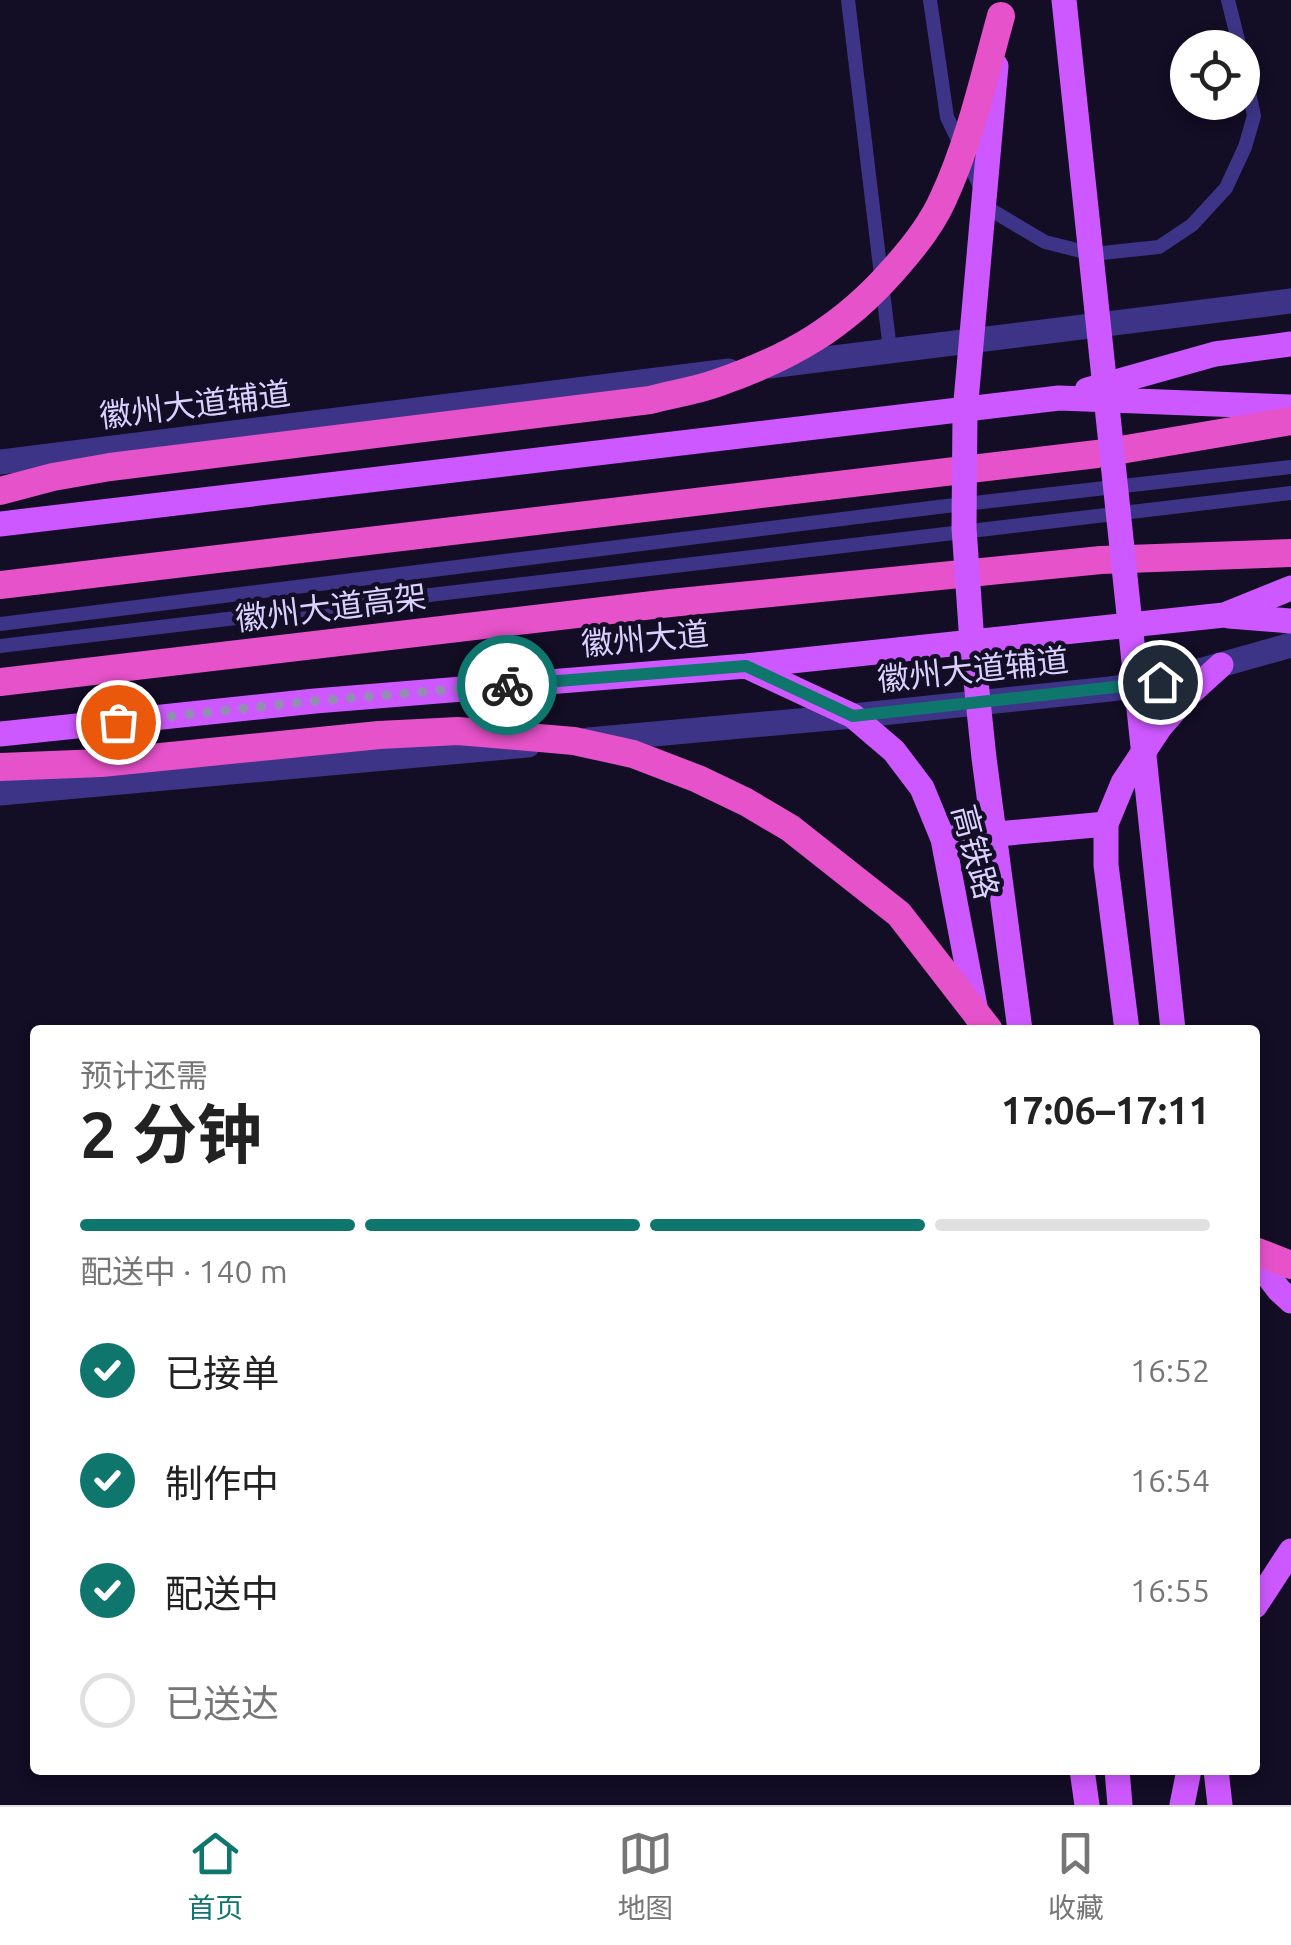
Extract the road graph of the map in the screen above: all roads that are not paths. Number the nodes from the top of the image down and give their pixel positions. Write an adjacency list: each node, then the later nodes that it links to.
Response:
1 (848, 0): 10 (lane)
2 (930, 0): 7 (lane, bridge)
3 (1064, 0): 41 (main road, bridge)
4 (1228, 0): 6 (lane)
5 (1001, 8): 16 (highway, bridge); 39 (main road, bridge)
6 (1236, 30)
7 (1253, 120)
8 (1291, 301): 10 (street, 徽州大道辅道)
9 (1291, 344): 11 (main road)
10 (890, 350): 14 (street, 徽州大道辅道)
11 (1059, 398): 12 (main road); 18 (main road)
12 (1291, 407)
13 (1291, 421): 20 (highway, 徽州大道高架)
14 (0, 462)
15 (1291, 467): 25 (lane)
16 (0, 491)
17 (1291, 493): 27 (lane)
18 (0, 524)
19 (1291, 553): 22 (highway, 徽州大道)
20 (0, 584)
21 (1291, 588): 23 (main road, 徽州大道)
22 (670, 603): 30 (highway, 徽州大道高架)
23 (1224, 615): 24 (main road); 29 (main road, 徽州大道)
24 (1291, 621)
25 (0, 624)
26 (1291, 645): 28 (street, 徽州大道辅道)
27 (0, 646)
28 (1222, 665): 31 (street, 徽州大道辅道); 35 (main road)
29 (746, 666): 31 (main road, 高铁路); 32 (main road, 徽州大道)
30 (0, 682)
31 (853, 716): 34 (street, 徽州大道辅道); 36 (main road, 高铁路)
32 (0, 734)
33 (0, 768): 38 (highway, bridge)
34 (0, 792)
35 (1106, 824): 36 (main road); 40 (main road)
36 (943, 840): 37 (main road, 高铁路)
37 (978, 1025)
38 (985, 1025)
39 (1019, 1025)
40 (1126, 1025)
41 (1171, 1025)
42 (1260, 1253): 44 (highway)
43 (1260, 1265): 45 (main road)
44 (1291, 1265)
45 (1291, 1301)
46 (1291, 1551): 47 (main road)
47 (1260, 1598)
48 (1083, 1775): 52 (main road)
49 (1117, 1775): 53 (main road)
50 (1188, 1775): 54 (main road)
51 (1217, 1775): 55 (main road)
52 (1087, 1805)
53 (1120, 1805)
54 (1182, 1805)
55 (1220, 1805)

